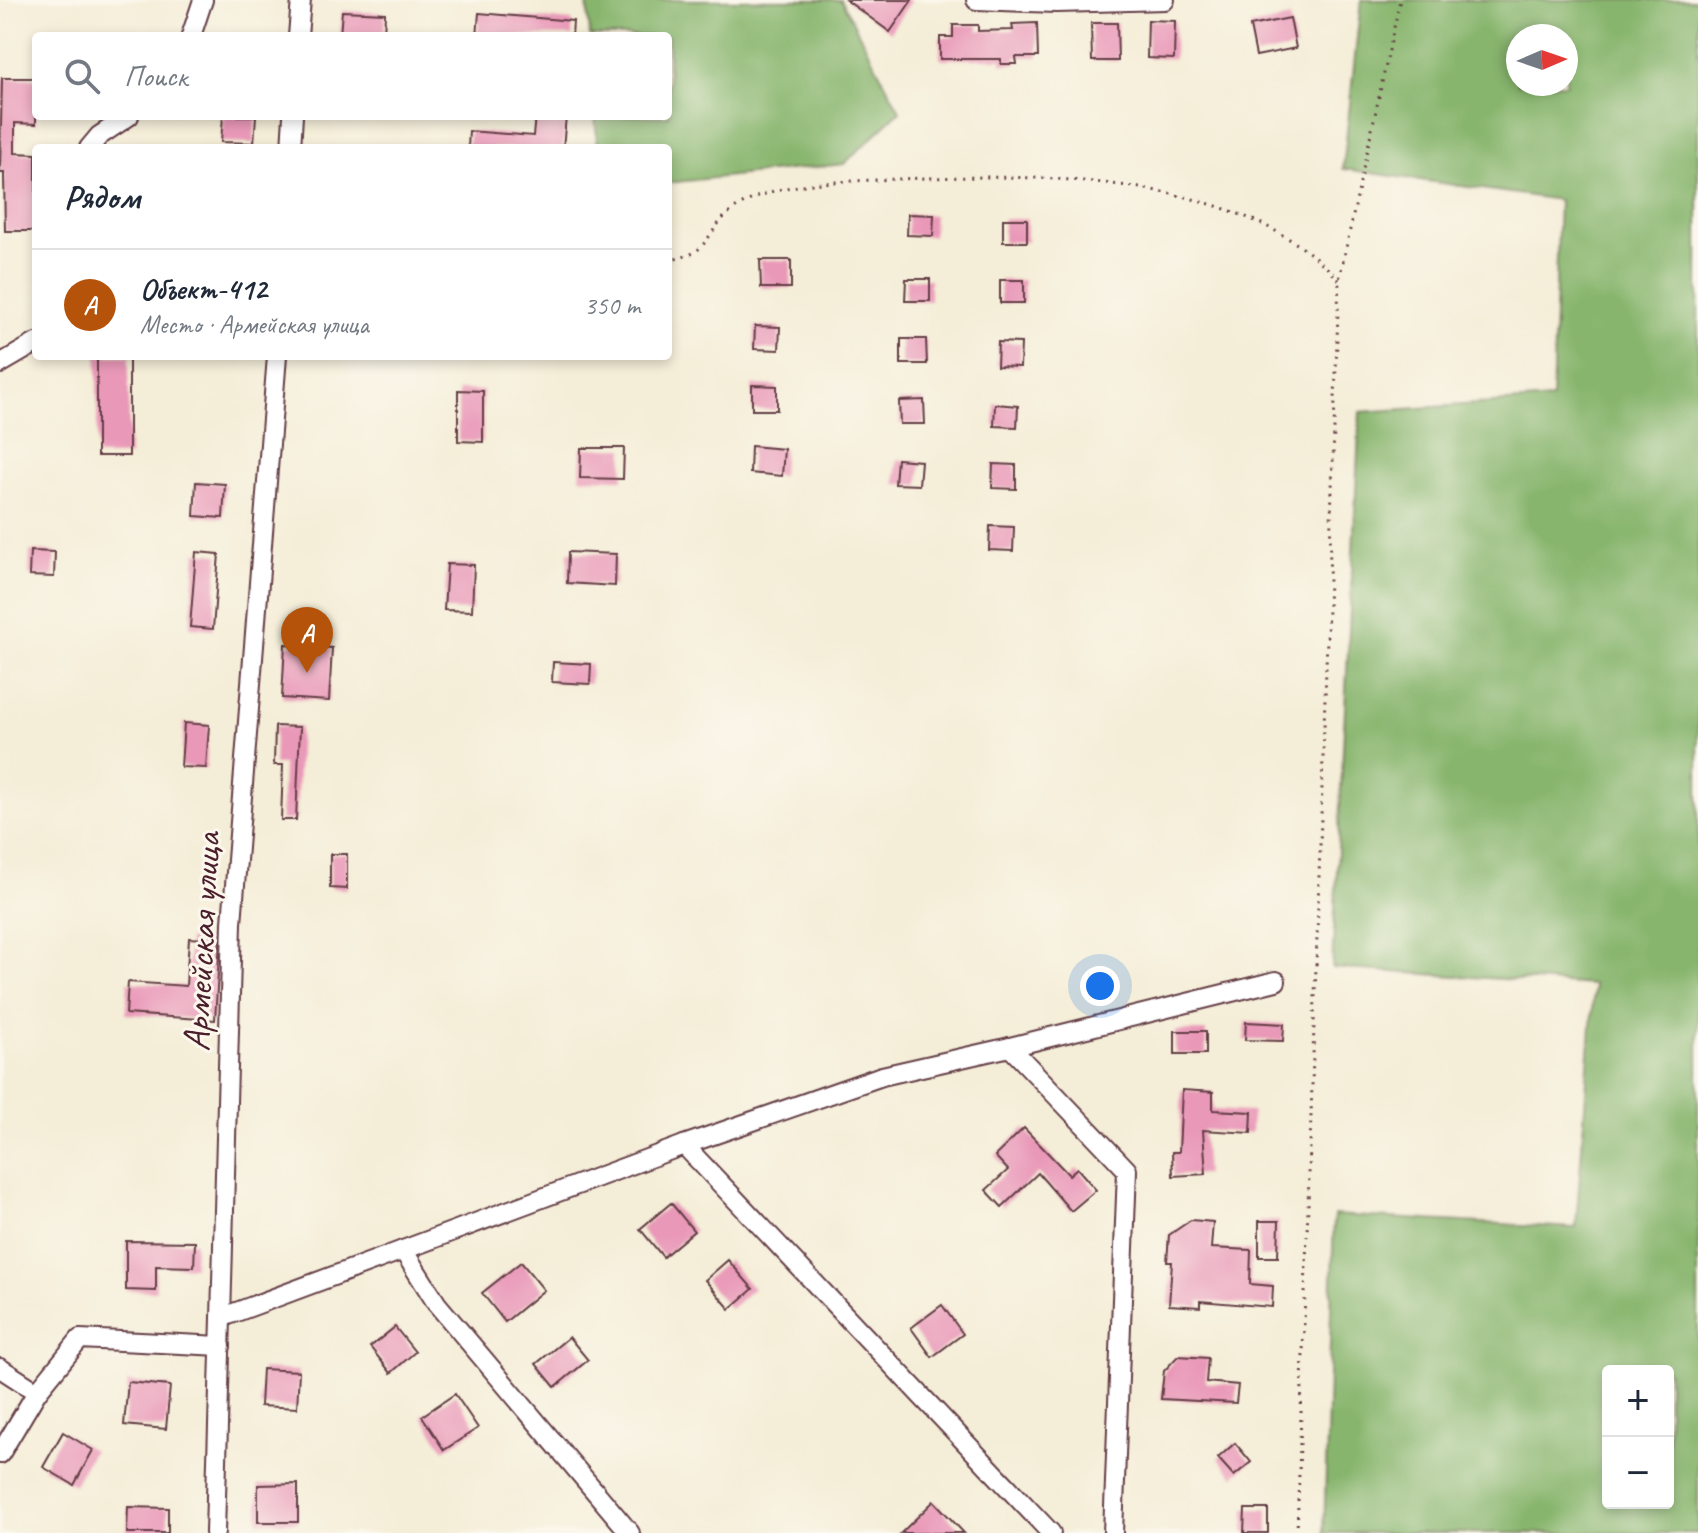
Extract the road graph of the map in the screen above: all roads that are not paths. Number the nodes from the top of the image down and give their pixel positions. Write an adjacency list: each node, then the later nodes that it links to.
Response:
1 (203, 0): 5 (street)
2 (301, 0): 6 (street)
3 (976, 0): 4 (street)
4 (1165, 0)
5 (192, 32)
6 (298, 32)
7 (123, 120): 9 (street)
8 (293, 120): 10 (street)
9 (92, 144)
10 (291, 144)
11 (32, 345): 13 (street)
12 (277, 360): 18 (street, Армейская улица)
13 (0, 364)
14 (1276, 981): 15 (street)
15 (1010, 1047): 16 (street); 26 (street)
16 (684, 1145): 17 (street); 25 (street)
17 (403, 1250): 18 (street); 24 (street)
18 (223, 1317): 19 (street, Армейская улица)
19 (221, 1346): 21 (street); 23 (street, Армейская улица)
20 (0, 1368): 21 (street)
21 (37, 1392): 22 (street)
22 (0, 1454)
23 (215, 1533)
24 (630, 1533)
25 (1051, 1533)
26 (1113, 1533)

